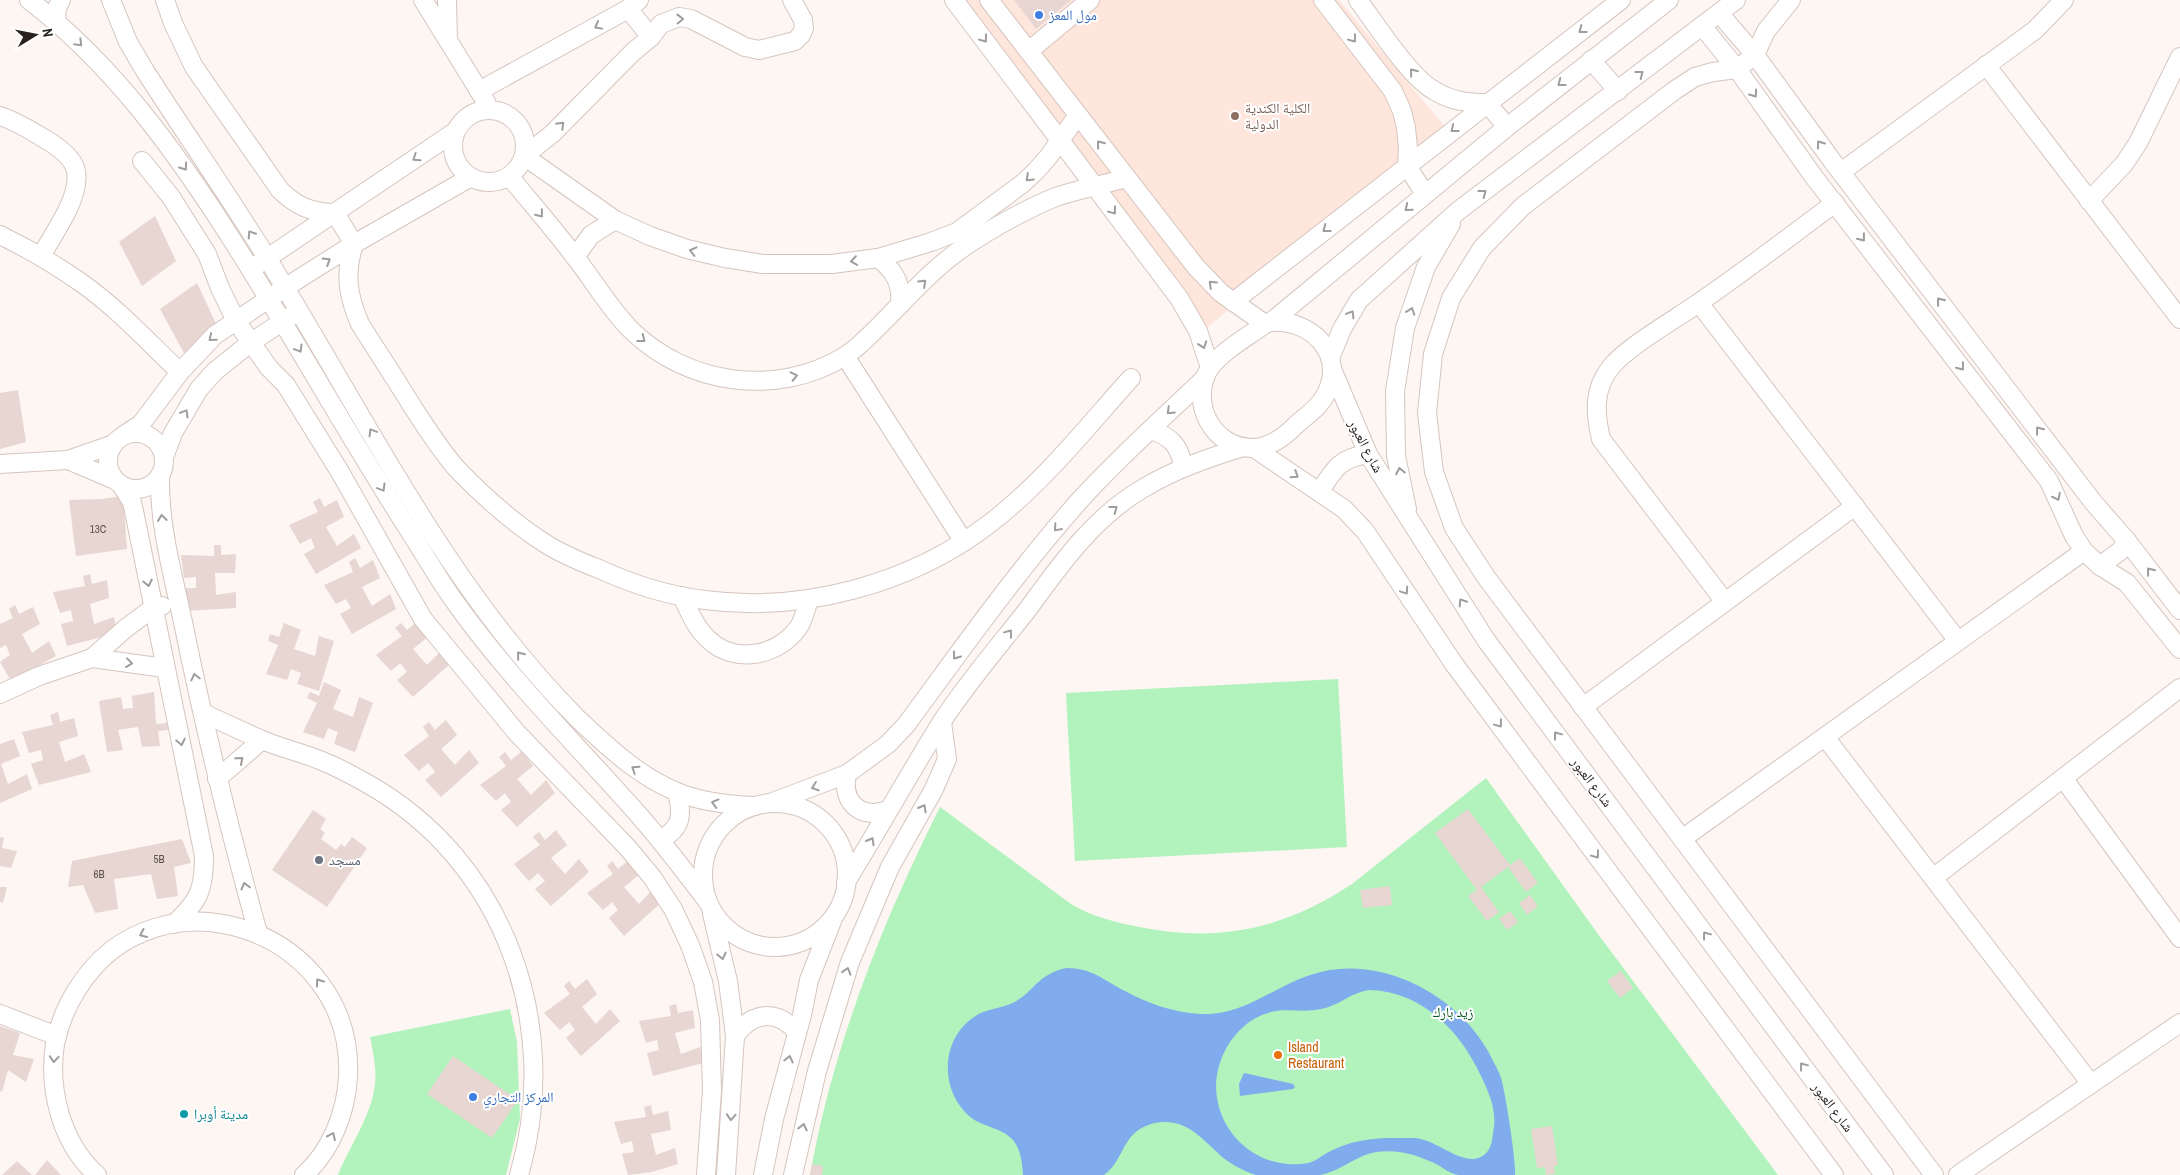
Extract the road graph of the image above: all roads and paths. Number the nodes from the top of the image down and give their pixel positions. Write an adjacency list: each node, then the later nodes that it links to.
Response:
1 (29, 0): 20 (street)
2 (61, 0): 20 (street)
3 (112, 0): 61 (street, one-way to 3)
4 (165, 0): 53 (street)
5 (423, 0): 23 (street)
6 (448, 0): 23 (street)
7 (792, 0): 22 (street, one-way to 7)
8 (954, 0): 38 (street, one-way to 38)
9 (989, 0): 24 (street)
10 (1090, 0): 24 (street)
11 (1323, 0): 41 (street, one-way to 41)
12 (1358, 0): 32 (street, one-way to 12)
13 (1621, 0): 32 (street, one-way to 32)
14 (1669, 0): 27 (street)
15 (1736, 0): 19 (street)
16 (1791, 0): 25 (street)
17 (2064, 0): 28 (street)
18 (634, 5): 22 (street); 30 (street, one-way to 30)
19 (1719, 13): 21 (street); 25 (street)
20 (56, 20): 62 (street, one-way to 62)
21 (1702, 26): 29 (street); 31 (street, one-way to 21)
22 (651, 38): 39 (street, one-way to 22)
23 (448, 41): 30 (street)
24 (1029, 51): 34 (street)
25 (1755, 55): 29 (street); 42 (street, one-way to 25)
26 (2180, 57): 50 (street)
27 (1591, 60): 31 (street); 36 (street, one-way to 36)
28 (1986, 65): 42 (street); 50 (street)
29 (1736, 69): 45 (street, one-way to 45); 110 (street)
30 (480, 91): 33 (street)
31 (1618, 91): 52 (street, one-way to 31)
32 (1487, 103): 36 (street); 41 (street, one-way to 41)
33 (491, 110): 37 (street); 39 (street)
34 (1078, 115): 38 (street); 46 (street, one-way to 34)
35 (0, 116): 58 (street)
36 (1506, 127): 48 (street)
37 (456, 131): 44 (street); 53 (street, one-way to 53)
38 (1060, 140): 47 (street); 56 (street, one-way to 56)
39 (524, 156): 43 (street); 54 (street)
40 (142, 161): 70 (street)
41 (1406, 166): 48 (street); 65 (street, one-way to 65)
42 (1837, 167): 45 (street); 49 (street)
43 (508, 176): 44 (street); 59 (street, one-way to 59)
44 (471, 177): 57 (street)
45 (1814, 177): 51 (street)
46 (1126, 178): 47 (street); 65 (street, one-way to 46)
47 (1095, 187): 56 (street); 77 (street, one-way to 77)
48 (1425, 194): 72 (street, one-way to 72)
49 (1858, 195): 51 (street); 90 (street, one-way to 49)
50 (2089, 201): 69 (street)
51 (1837, 206): 66 (street); 93 (street, one-way to 93)
52 (1458, 211): 75 (street, one-way to 52); 92 (street, one-way to 52)
53 (335, 213): 57 (street); 61 (street)
54 (615, 220): 59 (street); 60 (street, one-way to 54)
55 (0, 235): 58 (street)
56 (962, 238): 60 (street); 67 (street, one-way to 56)
57 (354, 244): 63 (street, one-way to 57); 98 (street)
58 (41, 256): 76 (street)
59 (575, 257): 74 (street, one-way to 74)
60 (878, 258): 67 (street)
61 (267, 259): 62 (street); 63 (street)
62 (250, 269): 64 (street)
63 (286, 287): 64 (street); 68 (street)
64 (268, 298): 70 (street); 71 (street)
65 (1233, 302): 72 (street)
66 (1699, 302): 91 (street); 100 (street)
67 (900, 305): 74 (street)
68 (299, 310): 71 (street); 118 (street, one-way to 68)
69 (2180, 319)
70 (236, 321): 73 (street); 76 (street, one-way to 76)
71 (283, 322): 73 (street); 122 (street, one-way to 122)
72 (1268, 323): 75 (street); 77 (street)
73 (250, 343): 83 (street, one-way to 73); 139 (street)
74 (845, 356): 95 (street)
75 (1331, 364): 81 (street); 82 (street, شارع العبور)
76 (180, 372): 80 (street)
77 (1208, 373): 79 (street, one-way to 79); 81 (street)
78 (1131, 378): 95 (street)
79 (1150, 430): 86 (street); 115 (street, one-way to 115)
80 (119, 440): 83 (street); 84 (street); 88 (street)
81 (1248, 448): 86 (street); 89 (street, one-way to 89)
82 (1368, 454): 89 (street); 92 (street, شارع العبور)
83 (164, 456): 87 (street)
84 (68, 460): 85 (street); 88 (street)
85 (0, 464)
86 (1183, 467): 112 (street, one-way to 86)
87 (160, 477): 88 (street); 101 (street, one-way to 87)
88 (119, 483): 102 (street, one-way to 102)
89 (1320, 491): 143 (street, one-way to 143)
90 (2094, 502): 93 (street); 94 (street)
91 (1855, 506): 100 (street); 104 (street)
92 (1409, 519): 144 (street, شارع العبور, one-way to 92)
93 (2067, 520): 96 (street)
94 (2127, 541): 97 (street); 103 (street, one-way to 94)
95 (964, 542): 99 (street)
96 (2084, 550): 97 (street); 104 (street)
97 (2100, 566): 105 (street)
98 (682, 596): 99 (street); 99 (street)
99 (809, 599)
100 (1725, 602): 110 (street)
101 (179, 603): 102 (street); 111 (street, one-way to 101)
102 (153, 608): 106 (street); 107 (street)
103 (2180, 610)
104 (1958, 641): 113 (street)
105 (2180, 649)
106 (92, 658): 107 (street, one-way to 107); 109 (street)
107 (165, 668): 127 (street, one-way to 127)
108 (2180, 688): 116 (street)
109 (0, 694)
110 (1583, 707): 121 (street)
111 (203, 713): 114 (street); 117 (street)
112 (942, 722): 120 (street); 142 (street, one-way to 112)
113 (1825, 737): 121 (street); 123 (street)
114 (262, 740): 117 (street, one-way to 114); 138 (street)
115 (847, 774): 119 (street, one-way to 119); 120 (street)
116 (2063, 778): 123 (street); 129 (street)
117 (217, 779): 128 (street, one-way to 117)
118 (678, 792): 119 (street, one-way to 118); 122 (street)
119 (762, 805): 124 (street); 125 (street)
120 (888, 810): 124 (street, one-way to 120)
121 (1682, 839): 145 (street)
122 (660, 840): 125 (street)
123 (1933, 878): 135 (street)
124 (846, 882): 126 (street)
125 (710, 905): 126 (street); 134 (street, one-way to 134)
126 (835, 914): 132 (street)
127 (174, 924): 128 (street); 133 (street, one-way to 133)
128 (258, 933): 136 (street, one-way to 128)
129 (2180, 938)
130 (0, 1014): 133 (street)
131 (2180, 1023): 135 (street)
132 (796, 1031): 134 (street); 141 (street, one-way to 132)
133 (57, 1036): 137 (street, one-way to 137)
134 (735, 1036): 140 (street, one-way to 140)
135 (2091, 1084): 146 (street)
136 (309, 1173)
137 (94, 1174)
138 (519, 1175)
139 (706, 1175)
140 (726, 1175)
141 (763, 1175)
142 (793, 1175)
143 (1834, 1175)
144 (1884, 1175)
145 (1934, 1175)
146 (1958, 1175)

